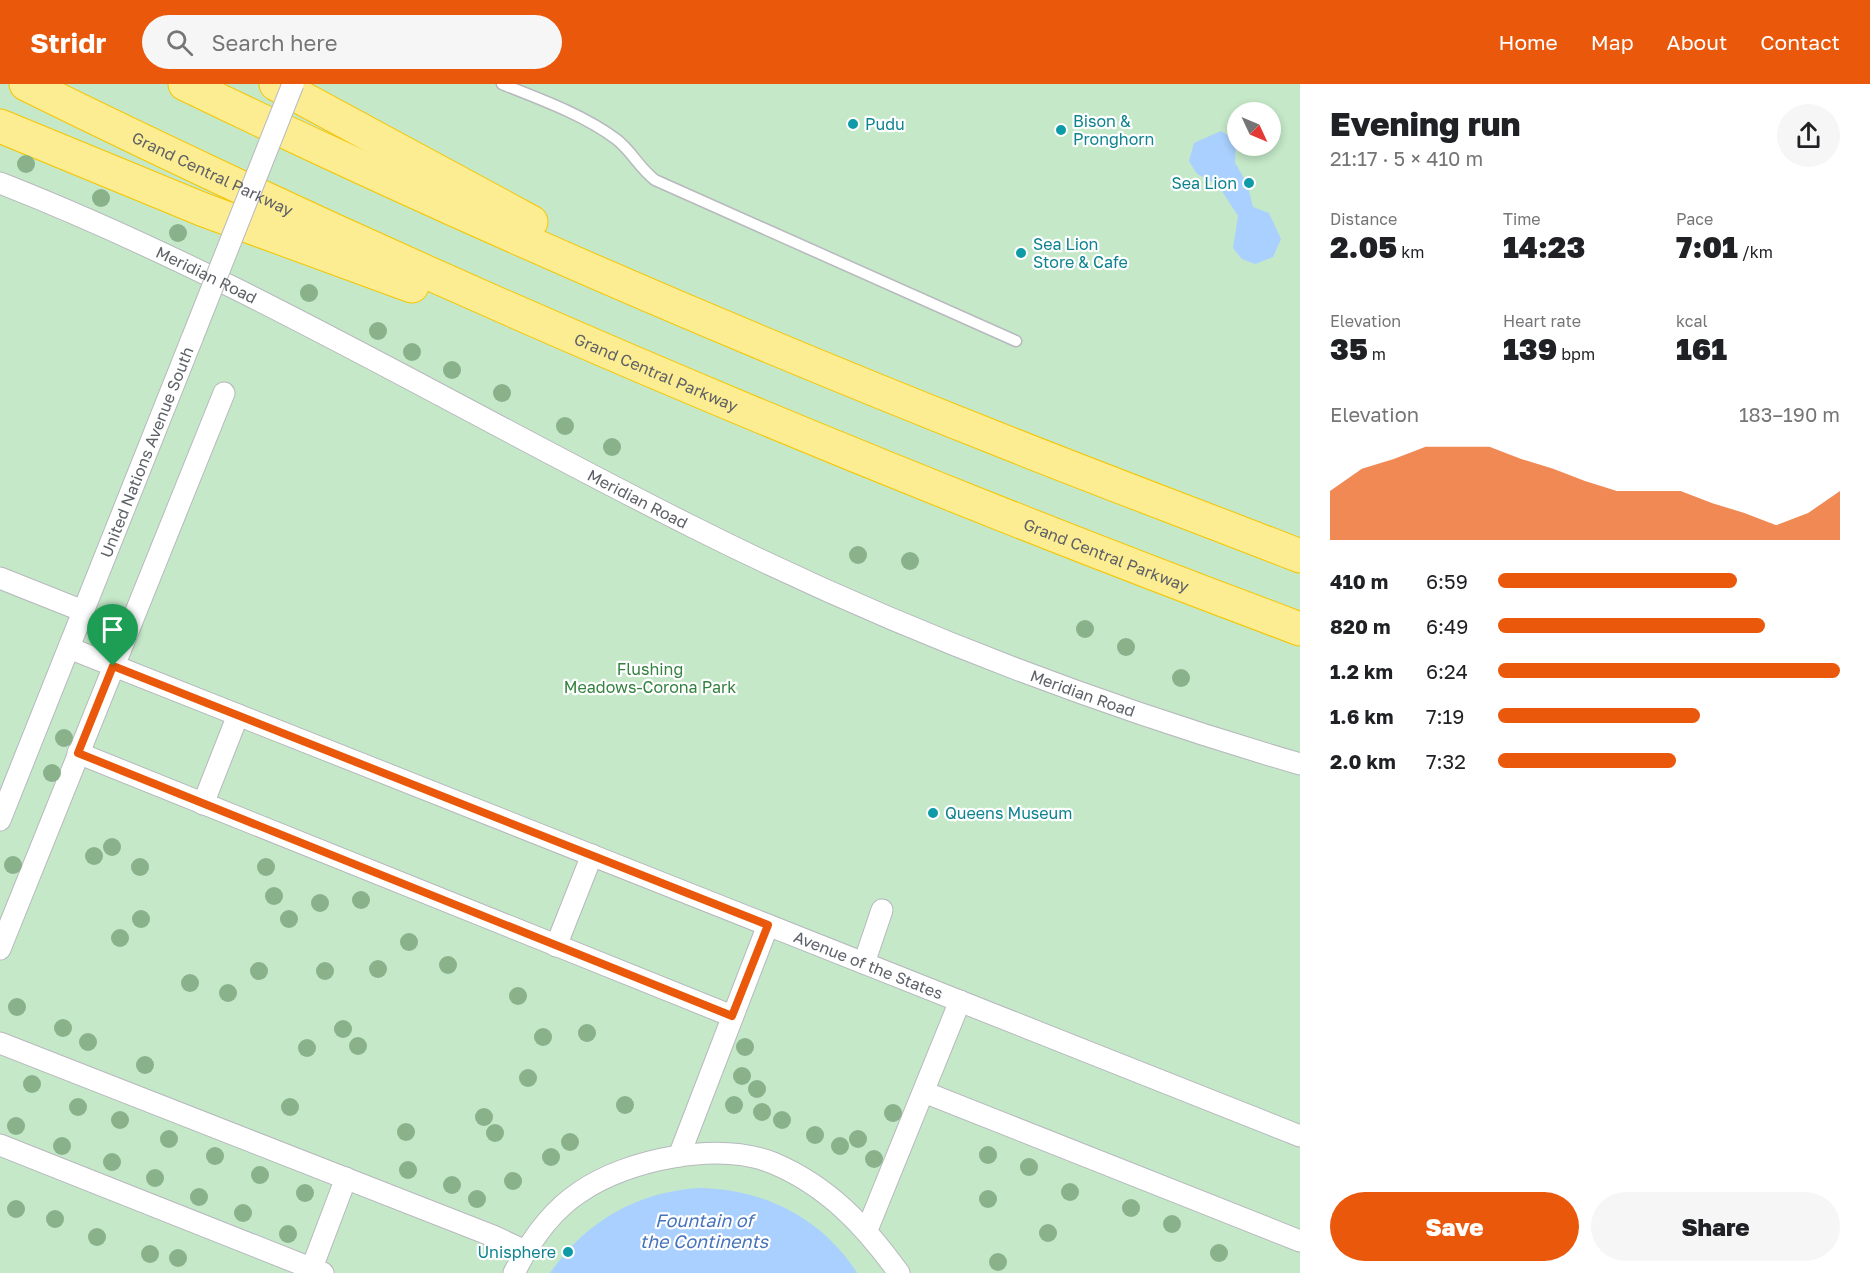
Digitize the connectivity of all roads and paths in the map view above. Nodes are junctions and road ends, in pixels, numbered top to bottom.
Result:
1 (26, 84) edge
2 (185, 84) edge
3 (276, 84) edge
4 (293, 84) edge
5 (502, 84) edge
6 (526, 88) edge
7 (0, 126) edge
8 (0, 183) edge
9 (728, 328) junction
10 (1016, 341) dead end
11 (224, 393) dead end
12 (705, 394) junction
13 (1300, 556) edge
14 (0, 578) edge
15 (83, 611) junction
16 (1300, 629) edge
17 (69, 648) junction
18 (113, 666) junction
19 (238, 715) junction
20 (78, 753) junction
21 (1300, 764) edge
22 (203, 804) junction
23 (0, 820) edge
24 (592, 855) junction
25 (882, 910) dead end
26 (768, 925) junction
27 (556, 946) junction
28 (0, 949) edge
29 (864, 963) junction
30 (960, 1001) junction
31 (732, 1016) junction
32 (0, 1043) edge
33 (924, 1092) junction
34 (1300, 1136) edge
35 (0, 1145) edge
36 (679, 1156) junction
37 (346, 1178) junction
38 (867, 1230) junction
39 (1300, 1241) edge
40 (525, 1251) junction
41 (315, 1271) edge
42 (514, 1273) edge
43 (899, 1273) edge

1 - 12 highway, Grand Central Parkway
2 - 9 highway
3 - 9 highway
4 - 15 street, United Nations Avenue South, bridge
5 - 6 lane
6 - 10 lane
7 - 12 highway
8 - 21 street, Meridian Road
9 - 13 highway
11 - 18 street
12 - 16 highway, Grand Central Parkway
14 - 15 street
15 - 17 street, United Nations Avenue South
17 - 18 street, Avenue of the States
17 - 23 street, United Nations Avenue South
18 - 19 street, Avenue of the States
18 - 20 street
19 - 22 street
19 - 24 street, Avenue of the States
20 - 22 street
20 - 28 street
22 - 27 street
24 - 26 street, Avenue of the States
24 - 27 street
25 - 29 street
26 - 29 street, Avenue of the States
26 - 31 street
27 - 31 street
29 - 30 street, Avenue of the States
30 - 33 street
30 - 34 street, Avenue of the States
31 - 36 street
32 - 37 street
33 - 38 street
33 - 39 street
35 - 41 street
36 - 38 street
36 - 40 street
37 - 40 street
37 - 41 street
38 - 43 street
40 - 42 street

